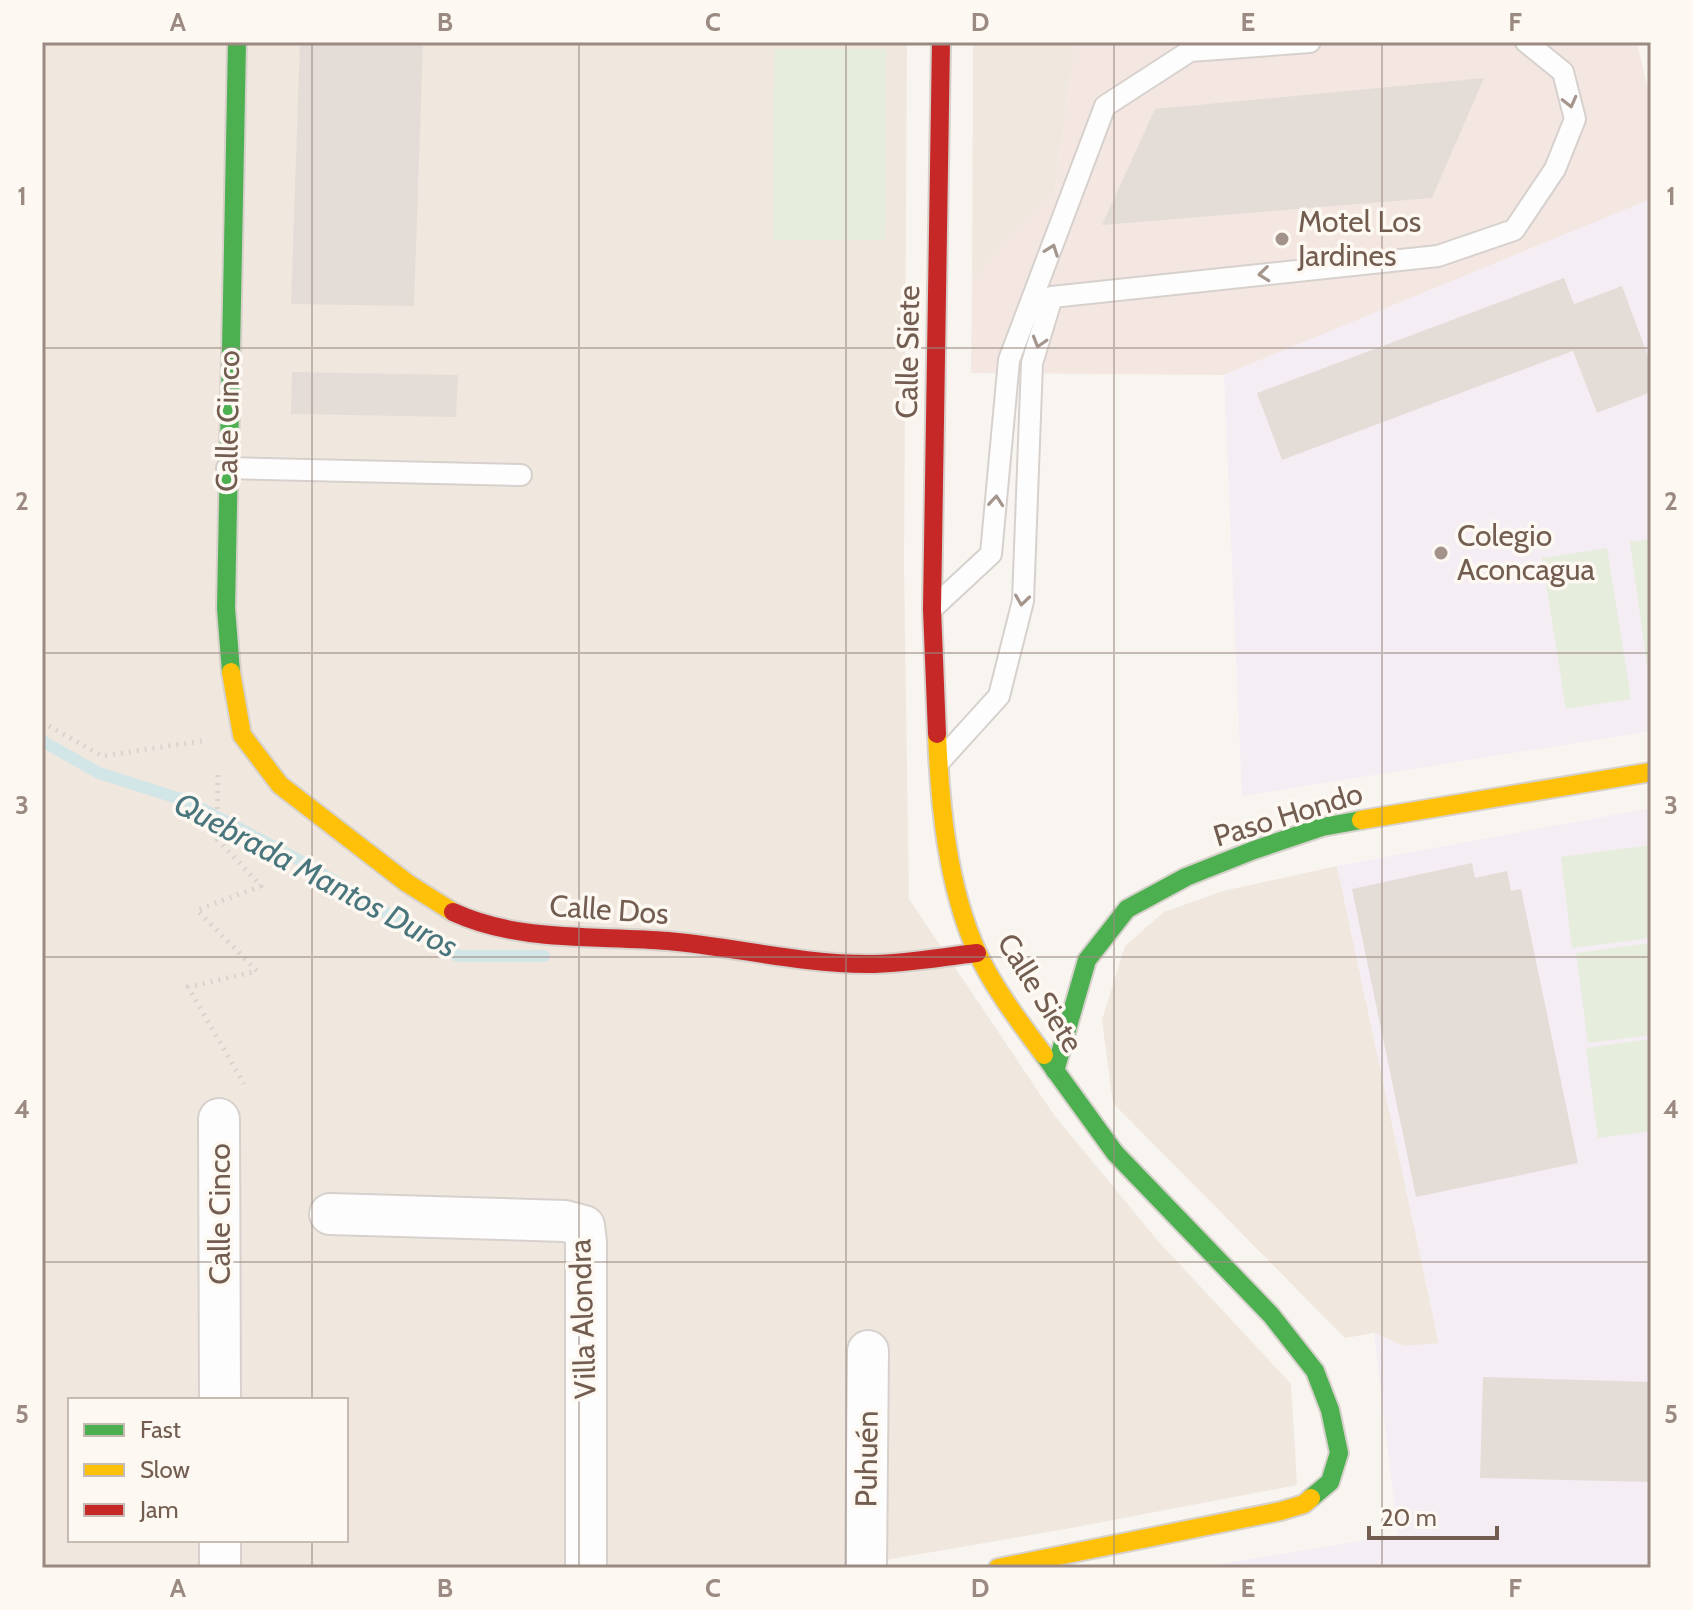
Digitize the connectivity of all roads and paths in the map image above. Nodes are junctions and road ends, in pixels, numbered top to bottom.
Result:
1 (237, 42) edge
2 (941, 42) edge
3 (1310, 42) edge
4 (1526, 42) edge
5 (227, 468) junction
6 (521, 475) dead end
7 (932, 609) junction
8 (42, 722) edge
9 (242, 735) junction
10 (219, 761) dead end
11 (938, 763) junction
12 (1651, 772) edge
13 (280, 785) joint
14 (977, 953) junction
15 (1055, 1071) junction
16 (219, 1119) joint
17 (330, 1214) dead end
18 (868, 1351) dead end
19 (220, 1398) edge
20 (220, 1542) edge
21 (220, 1568) edge
22 (586, 1568) edge
23 (866, 1568) edge
24 (998, 1568) edge

1 - 5 street, Calle Cinco
2 - 7 street, Calle Siete
7 -> 3 lane
4 -> 11 lane
5 - 6 lane
5 - 9 street, Calle Cinco
7 - 11 street, Calle Siete
8 - 9 path
9 - 13 street, Calle Cinco
10 - 16 path, Calle Cinco
11 - 14 street, Calle Siete
12 - 15 street, Paso Hondo
13 - 14 street, Calle Dos
14 - 15 street, Calle Siete
15 - 24 street, Calle Siete
16 - 19 street, Calle Cinco
17 - 22 street, Villa Alondra
18 - 23 street, Puhuén
20 - 21 street

